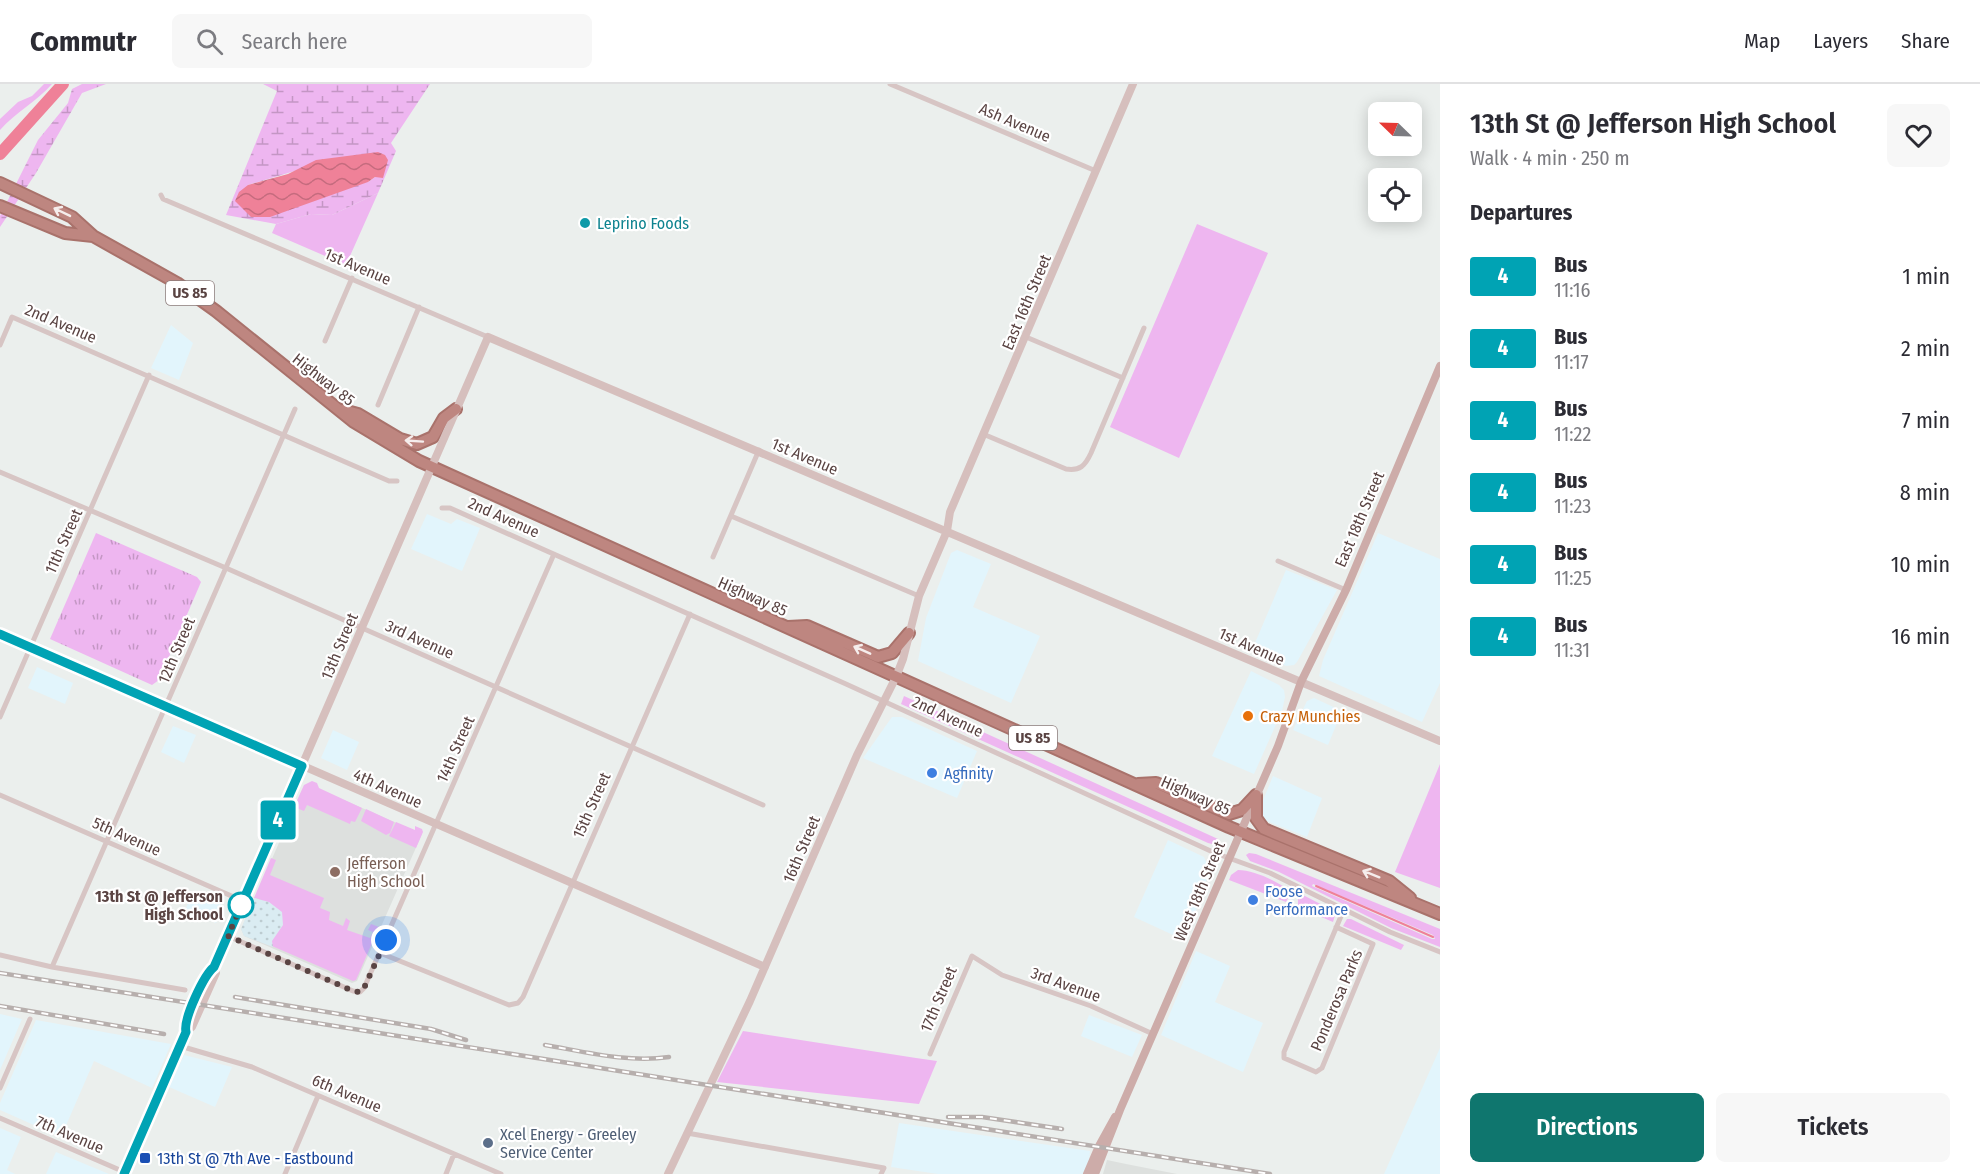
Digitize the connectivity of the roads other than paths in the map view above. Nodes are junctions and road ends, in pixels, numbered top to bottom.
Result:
1 (890, 84) edge
2 (1133, 84) edge
3 (1096, 171) junction
4 (0, 183) edge
5 (160, 195) dead end
6 (0, 206) edge
7 (93, 236) junction
8 (352, 278) junction
9 (420, 307) junction
10 (1144, 328) dead end
11 (488, 337) junction
12 (1026, 337) junction
13 (325, 341) dead end
14 (0, 345) edge
15 (1440, 366) edge
16 (149, 375) junction
17 (1123, 378) junction
18 (378, 405) dead end
19 (336, 408) junction
20 (295, 409) dead end
21 (456, 409) junction
22 (983, 434) junction
23 (284, 435) junction
24 (759, 450) junction
25 (431, 467) junction
26 (0, 472) edge
27 (397, 481) dead end
28 (442, 508) dead end
29 (90, 511) junction
30 (731, 516) junction
31 (947, 531) junction
32 (554, 554) junction
33 (712, 557) dead end
34 (1278, 561) dead end
35 (226, 568) junction
36 (1346, 590) junction
37 (919, 596) junction
38 (690, 614) junction
39 (786, 627) junction
40 (361, 628) junction
41 (909, 633) junction
42 (0, 634) edge
43 (30, 647) junction
44 (896, 677) junction
45 (1301, 682) junction
46 (497, 687) junction
47 (885, 701) junction
48 (166, 706) junction
49 (0, 717) edge
50 (1440, 741) edge
51 (632, 747) junction
52 (302, 766) junction
53 (1136, 784) junction
54 (0, 795) edge
55 (1256, 795) junction
56 (763, 805) dead end
57 (437, 824) junction
58 (1240, 832) junction
59 (107, 841) junction
60 (1230, 858) junction
61 (572, 884) junction
62 (243, 901) junction
63 (1420, 906) junction
64 (1344, 909) junction
65 (1440, 914) edge
66 (1336, 927) junction
67 (228, 936) junction
68 (1440, 952) edge
69 (380, 953) junction
70 (0, 955) edge
71 (972, 956) joint
72 (52, 967) junction
73 (765, 967) junction
74 (185, 990) dead end
75 (30, 1019) dead end
76 (1153, 1034) junction
77 (180, 1046) junction
78 (930, 1054) dead end
79 (0, 1088) edge
80 (318, 1096) junction
81 (1120, 1110) junction
82 (0, 1118) edge
83 (687, 1132) junction
84 (454, 1154) junction
85 (883, 1171) edge
86 (126, 1173) edge
87 (285, 1174) edge
88 (446, 1174) edge
89 (501, 1174) edge
90 (668, 1174) edge
91 (1087, 1174) edge
92 (1095, 1174) edge

1 - 3 street, Ash Avenue
2 - 3 street, East 16th Street
3 - 12 street, East 16th Street
7 -> 4 highway, Highway 85 / US 85
5 - 8 street, 1st Avenue
6 - 7 highway, Highway 85 / US 85
7 - 19 highway, Highway 85 / US 85
8 - 9 street, 1st Avenue
8 - 13 street
9 - 11 street, 1st Avenue
9 - 18 street
10 - 17 street
11 - 21 street, 13th Street
11 - 24 street, 1st Avenue
12 - 17 street
12 - 22 street, East 16th Street
14 - 16 street, 2nd Avenue
15 - 36 main road, East 18th Street
16 - 23 street, 2nd Avenue
16 - 29 street, 11th Street
17 - 22 street
21 -> 19 highway
19 - 25 highway, Highway 85 / US 85
20 - 23 street, 12th Street
21 - 25 street, 13th Street
22 - 31 street, East 16th Street
23 - 27 street, 2nd Avenue
23 - 35 street, 12th Street
24 - 30 street
24 - 31 street, 1st Avenue
25 - 39 highway, Highway 85 / US 85
25 - 40 street, 13th Street
26 - 29 street, 3rd Avenue
28 - 32 street, 2nd Avenue
29 - 35 street, 3rd Avenue
29 - 43 street, 11th Street
30 - 33 street
30 - 37 street
31 - 37 street, 16th Street
31 - 45 street, 1st Avenue
32 - 38 street, 2nd Avenue
32 - 46 street, 14th Street
34 - 36 street
35 - 40 street, 3rd Avenue
35 - 48 street, 12th Street
36 - 45 main road, East 18th Street
37 - 41 street, 16th Street
38 - 47 street, 2nd Avenue
38 - 51 street, 15th Street
41 -> 39 highway
39 - 44 highway, Highway 85 / US 85
40 - 46 street, 3rd Avenue
40 - 52 street, 13th Street
41 - 44 street, 16th Street
42 - 43 street, 4th Avenue
43 - 48 street, 4th Avenue
43 - 49 street, 11th Street
44 - 47 street, 16th Street
44 - 53 highway, Highway 85 / US 85
45 - 50 street, 1st Avenue
45 - 55 main road, West 18th Street
46 - 51 street, 3rd Avenue
46 - 57 street, 14th Street
47 - 60 street, 2nd Avenue
47 - 73 street, 16th Street
48 - 52 street, 4th Avenue
48 - 59 street, 12th Street
51 - 56 street, 3rd Avenue
51 - 61 street, 15th Street
52 - 57 street, 4th Avenue
52 - 62 street, 13th Street
53 - 55 highway
53 - 58 highway, Highway 85 / US 85
54 - 59 street, 5th Avenue
55 - 58 main road, West 18th Street
63 -> 55 highway
57 - 61 street, 4th Avenue
57 - 69 street, 14th Street
58 - 60 main road, West 18th Street
58 - 63 highway, Highway 85 / US 85
59 - 62 street, 5th Avenue
59 - 72 street, 12th Street
60 - 64 street, 2nd Avenue
60 - 76 main road, West 18th Street
61 - 69 street, 15th Street
61 - 73 street, 4th Avenue
62 - 67 street, 13th Street
63 - 65 highway, Highway 85 / US 85
64 - 66 street, Ponderosa Parks
64 - 68 street, 2nd Avenue
66 - 66 street, Ponderosa Parks
67 - 69 street, 14th Street
67 - 77 street, 13th Street
70 - 72 street
71 - 76 street, 3rd Avenue
71 - 78 street, 17th Street
72 - 74 street
73 - 83 street, 16th Street
75 - 79 street
76 - 81 main road, West 18th Street
77 - 80 street, 6th Avenue
77 - 86 street, 13th Street
80 - 84 street, 6th Avenue
80 - 87 street
81 - 91 main road, West 18th Street
81 - 92 main road, West 18th Street
82 - 86 street, 7th Avenue
83 - 85 street
83 - 90 street, 16th Street
84 - 88 street
84 - 89 street, 6th Avenue

